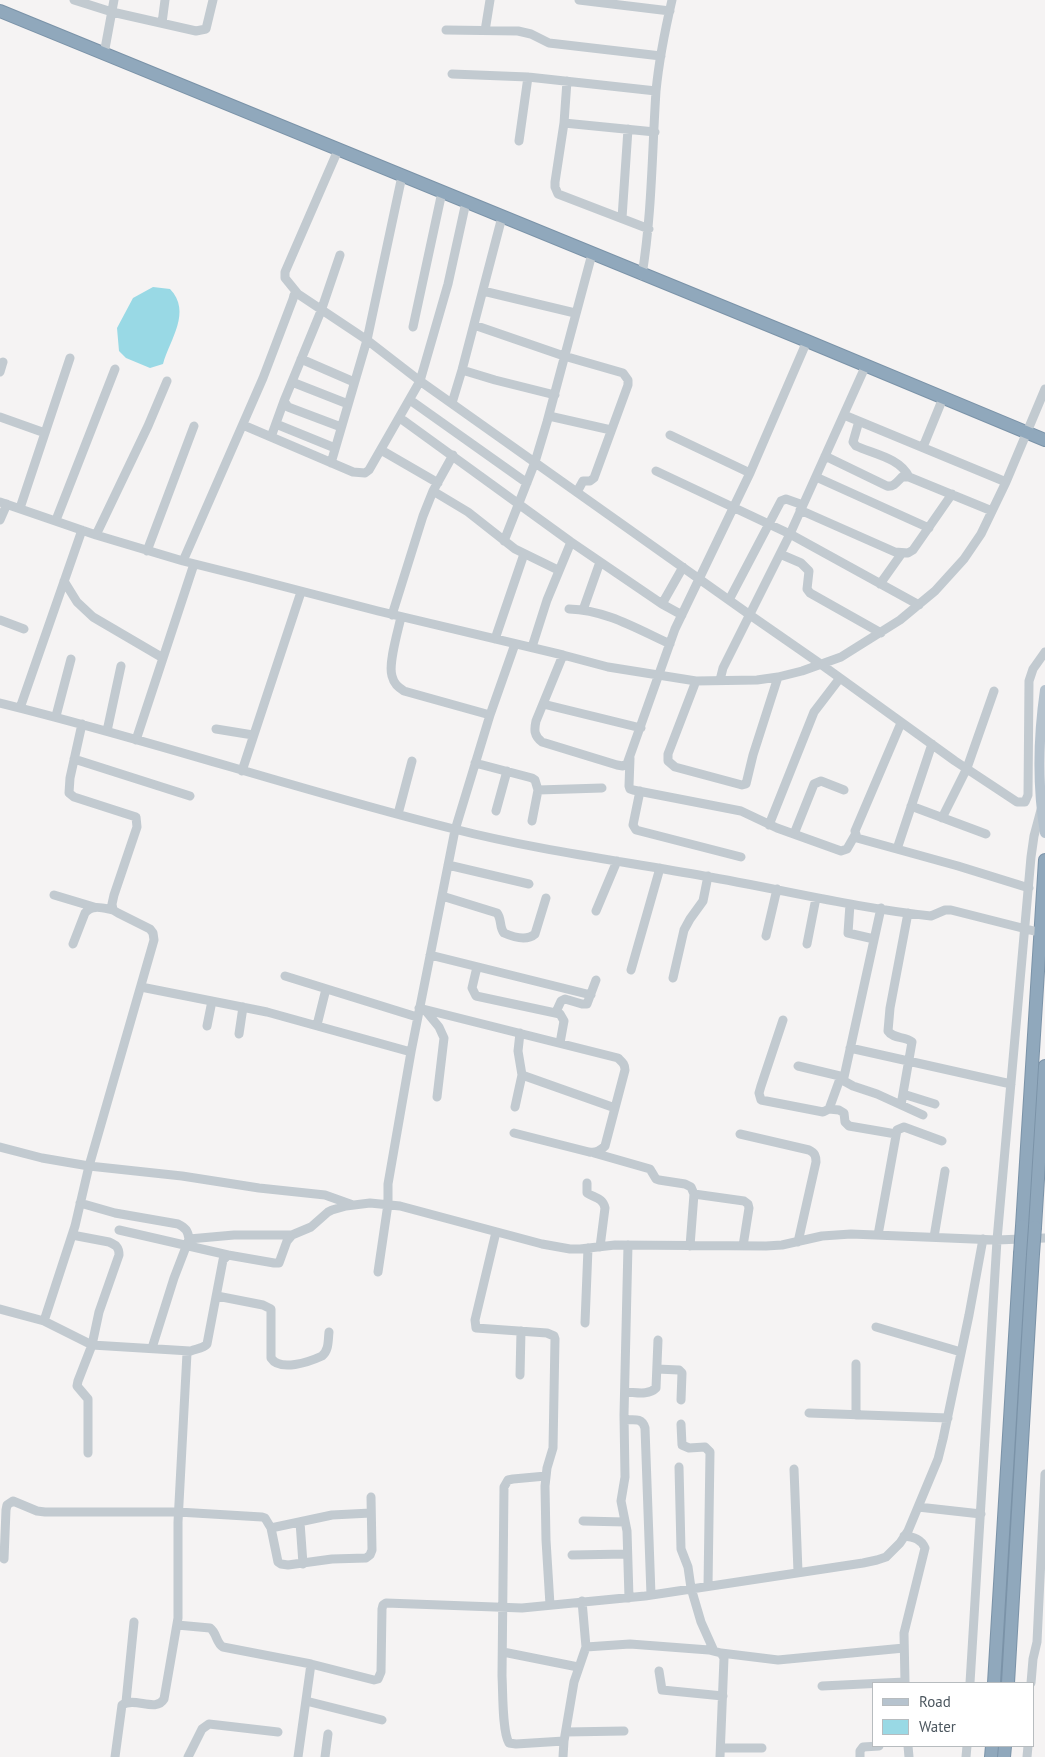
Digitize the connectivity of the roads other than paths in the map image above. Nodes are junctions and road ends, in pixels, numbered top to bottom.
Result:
1 (74, 0) edge
2 (114, 0) edge
3 (165, 0) edge
4 (213, 0) edge
5 (490, 0) edge
6 (579, 0) edge
7 (672, 0) edge
8 (0, 11) edge
9 (670, 11) junction
10 (112, 12) junction
11 (162, 23) junction
12 (446, 30) dead end
13 (485, 31) junction
14 (104, 54) junction
15 (661, 56) junction
16 (452, 74) dead end
17 (528, 77) junction
18 (567, 81) junction
19 (656, 91) junction
20 (564, 123) junction
21 (628, 130) junction
22 (655, 132) junction
23 (519, 140) dead end
24 (338, 150) junction
25 (402, 176) junction
26 (442, 192) junction
27 (466, 202) junction
28 (502, 216) junction
29 (622, 218) junction
30 (649, 229) junction
31 (592, 254) junction
32 (340, 255) dead end
33 (642, 275) junction
34 (483, 291) junction
35 (298, 294) junction
36 (321, 311) junction
37 (575, 313) junction
38 (474, 325) junction
39 (413, 327) dead end
40 (367, 340) junction
41 (807, 341) junction
42 (564, 356) junction
43 (70, 358) dead end
44 (301, 359) junction
45 (3, 362) dead end
46 (866, 365) junction
47 (115, 370) dead end
48 (462, 370) junction
49 (0, 372) edge
50 (168, 381) dead end
51 (420, 381) junction
52 (292, 382) junction
53 (354, 382) junction
54 (1045, 389) edge
55 (555, 395) junction
56 (943, 398) junction
57 (410, 400) junction
58 (284, 401) junction
59 (452, 403) junction
60 (348, 404) junction
61 (844, 415) junction
62 (549, 416) junction
63 (0, 417) edge
64 (400, 418) junction
65 (859, 422) junction
66 (276, 424) junction
67 (243, 425) junction
68 (194, 426) dead end
69 (341, 427) junction
70 (611, 430) junction
71 (45, 433) junction
72 (1026, 433) junction
73 (670, 435) dead end
74 (271, 437) junction
75 (1045, 440) edge
76 (923, 447) junction
77 (335, 448) junction
78 (381, 450) junction
79 (453, 455) junction
80 (825, 456) junction
81 (534, 462) junction
82 (331, 463) junction
83 (656, 471) dead end
84 (750, 473) junction
85 (816, 477) junction
86 (909, 477) junction
87 (1006, 482) junction
88 (527, 483) junction
89 (436, 487) junction
90 (577, 492) junction
91 (952, 494) junction
92 (3, 503) edge
93 (518, 504) junction
94 (734, 506) junction
95 (20, 508) junction
96 (802, 508) junction
97 (992, 511) junction
98 (0, 520) edge
99 (56, 520) junction
100 (769, 524) junction
101 (929, 528) junction
102 (82, 530) junction
103 (790, 534) junction
104 (96, 535) junction
105 (504, 541) junction
106 (571, 542) junction
107 (147, 551) junction
108 (902, 553) junction
109 (524, 554) junction
110 (780, 554) junction
111 (183, 561) junction
112 (600, 562) junction
113 (194, 564) junction
114 (683, 567) junction
115 (558, 570) junction
116 (700, 579) junction
117 (64, 581) junction
118 (880, 584) junction
119 (301, 592) junction
120 (729, 600) junction
121 (662, 604) junction
122 (919, 605) junction
123 (569, 609) dead end
124 (583, 610) junction
125 (682, 615) junction
126 (750, 615) junction
127 (397, 616) junction
128 (0, 620) edge
129 (24, 629) dead end
130 (881, 633) junction
131 (495, 639) junction
132 (515, 644) junction
133 (670, 644) junction
134 (532, 647) junction
135 (1045, 652) edge
136 (563, 655) junction
137 (163, 658) junction
138 (71, 659) dead end
139 (822, 665) junction
140 (121, 666) dead end
141 (658, 676) junction
142 (778, 677) junction
143 (840, 678) junction
144 (720, 680) junction
145 (696, 681) junction
146 (1045, 690) edge
147 (994, 691) dead end
148 (0, 703) edge
149 (543, 704) junction
150 (20, 708) junction
151 (490, 715) junction
152 (56, 716) junction
153 (901, 723) junction
154 (82, 724) junction
155 (640, 728) junction
156 (216, 729) dead end
157 (107, 731) junction
158 (253, 735) junction
159 (136, 740) junction
160 (932, 744) junction
161 (630, 758) junction
162 (74, 759) junction
163 (412, 761) dead end
164 (475, 763) junction
165 (967, 768) junction
166 (242, 771) junction
167 (508, 771) junction
168 (602, 788) dead end
169 (538, 790) junction
170 (844, 790) dead end
171 (640, 791) junction
172 (190, 796) dead end
173 (911, 806) junction
174 (1041, 810) junction
175 (496, 811) dead end
176 (398, 814) junction
177 (942, 818) junction
178 (532, 821) dead end
179 (769, 825) junction
180 (455, 830) junction
181 (1045, 833) edge
182 (794, 834) junction
183 (986, 834) dead end
184 (855, 835) junction
185 (897, 849) junction
186 (741, 856) dead end
187 (1045, 860) edge
188 (617, 861) junction
189 (448, 865) junction
190 (660, 868) junction
191 (708, 876) junction
192 (530, 884) dead end
193 (1029, 888) junction
194 (777, 890) junction
195 (54, 895) dead end
196 (442, 896) junction
197 (546, 898) dead end
198 (816, 898) junction
199 (850, 904) junction
200 (94, 907) junction
201 (881, 908) junction
202 (113, 910) junction
203 (596, 911) dead end
204 (908, 913) junction
205 (1024, 928) junction
206 (1034, 931) dead end
207 (766, 936) dead end
208 (874, 939) junction
209 (74, 944) dead end
210 (807, 944) dead end
211 (430, 955) junction
212 (478, 967) junction
213 (631, 970) dead end
214 (285, 976) dead end
215 (673, 978) dead end
216 (596, 980) dead end
217 (141, 987) junction
218 (326, 989) junction
219 (591, 995) junction
220 (212, 1001) junction
221 (243, 1007) junction
222 (421, 1012) junction
223 (556, 1012) junction
224 (783, 1020) dead end
225 (317, 1025) junction
226 (207, 1026) dead end
227 (520, 1033) junction
228 (239, 1034) dead end
229 (560, 1043) junction
230 (850, 1048) junction
231 (411, 1052) junction
232 (910, 1060) junction
233 (798, 1066) dead end
234 (1045, 1066) edge
235 (522, 1075) junction
236 (842, 1076) junction
237 (1010, 1084) junction
238 (903, 1094) junction
239 (437, 1097) dead end
240 (936, 1104) dead end
241 (901, 1105) junction
242 (515, 1107) dead end
243 (615, 1108) junction
244 (829, 1109) junction
245 (924, 1115) dead end
246 (514, 1133) dead end
247 (740, 1134) dead end
248 (896, 1134) junction
249 (942, 1141) dead end
250 (0, 1147) edge
251 (594, 1153) junction
252 (89, 1166) junction
253 (945, 1171) dead end
254 (587, 1183) dead end
255 (694, 1194) junction
256 (80, 1203) junction
257 (388, 1204) junction
258 (353, 1205) junction
259 (123, 1215) junction
260 (119, 1230) junction
261 (496, 1232) junction
262 (72, 1235) junction
263 (292, 1235) junction
264 (878, 1235) junction
265 (934, 1237) junction
266 (1045, 1238) edge
267 (983, 1239) junction
268 (997, 1240) junction
269 (798, 1242) junction
270 (187, 1243) junction
271 (115, 1244) junction
272 (628, 1245) junction
273 (690, 1246) junction
274 (743, 1246) junction
275 (600, 1247) junction
276 (588, 1248) junction
277 (228, 1256) junction
278 (378, 1272) dead end
279 (217, 1296) junction
280 (0, 1309) edge
281 (44, 1321) junction
282 (585, 1323) dead end
283 (876, 1327) dead end
284 (521, 1331) junction
285 (329, 1332) dead end
286 (658, 1340) dead end
287 (92, 1345) junction
288 (152, 1348) junction
289 (190, 1350) junction
290 (961, 1352) junction
291 (856, 1364) dead end
292 (657, 1369) junction
293 (520, 1374) dead end
294 (625, 1392) junction
295 (681, 1400) dead end
296 (809, 1413) dead end
297 (856, 1415) junction
298 (948, 1418) junction
299 (624, 1420) junction
300 (681, 1424) dead end
301 (88, 1453) dead end
302 (679, 1467) dead end
303 (794, 1469) dead end
304 (1045, 1474) edge
305 (546, 1476) junction
306 (371, 1497) dead end
307 (918, 1507) junction
308 (178, 1512) junction
309 (371, 1513) junction
310 (980, 1514) junction
311 (1044, 1519) edge
312 (583, 1521) dead end
313 (300, 1522) junction
314 (625, 1522) junction
315 (271, 1528) junction
316 (904, 1536) junction
317 (1043, 1542) edge
318 (627, 1554) junction
319 (572, 1555) dead end
320 (4, 1560) dead end
321 (302, 1564) junction
322 (798, 1572) junction
323 (708, 1586) junction
324 (692, 1588) junction
325 (1042, 1588) edge
326 (651, 1595) junction
327 (629, 1598) junction
328 (582, 1601) junction
329 (550, 1605) junction
330 (503, 1608) junction
331 (134, 1622) dead end
332 (177, 1625) junction
333 (1041, 1642) edge
334 (586, 1647) junction
335 (904, 1648) junction
336 (503, 1652) junction
337 (718, 1652) junction
338 (311, 1664) junction
339 (578, 1667) junction
340 (659, 1671) dead end
341 (905, 1682) edge
342 (970, 1682) edge
343 (994, 1682) edge
344 (1008, 1682) edge
345 (1031, 1682) edge
346 (872, 1684) edge
347 (822, 1686) dead end
348 (723, 1696) junction
349 (306, 1701) junction
350 (126, 1702) junction
351 (382, 1720) dead end
352 (624, 1731) dead end
353 (278, 1732) dead end
354 (328, 1734) dead end
355 (565, 1736) junction
356 (872, 1746) edge
357 (762, 1748) dead end
358 (721, 1752) edge
359 (115, 1757) edge
360 (188, 1757) edge
361 (298, 1757) edge
362 (325, 1757) edge
363 (563, 1757) edge
364 (860, 1757) edge

1 - 10 street
2 - 10 street
3 - 11 street
4 - 11 street
5 - 13 street
6 - 9 street
7 - 9 street
8 - 14 highway
9 - 15 street
10 - 11 street
10 - 14 street
12 - 13 street
13 - 15 street
14 - 24 highway
15 - 19 street
16 - 17 street
17 - 18 street
17 - 23 street
18 - 19 street
18 - 20 street
19 - 22 street
20 - 21 street
20 - 29 street
21 - 22 street
21 - 29 street
22 - 30 street
24 - 25 highway
24 - 35 street
25 - 26 highway
25 - 40 street
26 - 27 highway
26 - 39 street
27 - 28 highway
27 - 51 street
28 - 31 highway
28 - 34 street
29 - 30 street
30 - 33 street
31 - 33 highway
31 - 37 street
32 - 36 street
33 - 41 highway
34 - 37 street
34 - 38 street
35 - 36 street
35 - 67 street
36 - 40 street
36 - 44 street
37 - 42 street
38 - 42 street
38 - 48 street
40 - 51 street
40 - 53 street
41 - 46 highway
41 - 84 street
42 - 55 street
42 - 70 street
43 - 71 street
44 - 52 street
44 - 53 street
45 - 49 street
46 - 56 highway
46 - 61 street
47 - 99 street
48 - 55 street
48 - 59 street
50 - 104 street
51 - 57 street
51 - 59 street
52 - 58 street
52 - 60 street
53 - 60 street
54 - 72 street
55 - 62 street
56 - 72 highway
56 - 76 street
57 - 64 street
57 - 88 street
58 - 66 street
58 - 69 street
59 - 81 street
60 - 69 street
61 - 65 street
61 - 80 street
62 - 70 street
62 - 81 street
63 - 71 street
64 - 78 street
64 - 79 street
65 - 76 street
65 - 86 street
66 - 74 street
66 - 77 street
67 - 74 street
67 - 111 street
68 - 107 street
69 - 77 street
70 - 90 street
71 - 95 street
72 - 75 highway
72 - 87 street
73 - 84 street
74 - 82 street
76 - 87 street
77 - 82 street
78 - 82 street
78 - 89 street
79 - 89 street
79 - 93 street
80 - 85 street
80 - 86 street
81 - 88 street
81 - 90 street
83 - 94 street
84 - 94 street
85 - 96 street
85 - 101 street
86 - 91 street
87 - 97 street
88 - 93 street
89 - 105 street
89 - 127 street
90 - 114 street
91 - 97 street
91 - 101 street
92 - 95 street
92 - 98 street
93 - 105 street
93 - 106 street
94 - 100 street
94 - 116 street
95 - 99 street
96 - 100 street
96 - 103 street
96 - 108 street
97 - 122 street
99 - 102 street
100 - 103 street
100 - 120 street
101 - 108 street
102 - 104 street
102 - 117 street
103 - 110 street
103 - 118 street
104 - 107 street
105 - 109 street
106 - 112 street
106 - 115 street
107 - 111 street
108 - 118 street
109 - 115 street
109 - 131 street
110 - 126 street
110 - 130 street
111 - 113 street
112 - 121 street
112 - 124 street
113 - 119 street
113 - 137 street
114 - 116 street
114 - 121 street
115 - 134 street
116 - 120 street
116 - 125 street
117 - 137 street
117 - 150 street
118 - 122 street
119 - 127 street
119 - 158 street
120 - 126 street
121 - 125 street
122 - 130 street
123 - 124 street
124 - 133 street
125 - 133 street
126 - 139 street
126 - 144 street
127 - 131 street
127 - 151 street
128 - 129 street
130 - 139 street
131 - 132 street
132 - 134 street
132 - 151 street
133 - 141 street
134 - 136 street
135 - 165 street
136 - 141 street
136 - 149 street
137 - 159 street
138 - 152 street
139 - 142 street
139 - 143 street
140 - 157 street
141 - 145 street
141 - 155 street
142 - 144 street
142 - 145 street
143 - 153 street
143 - 179 street
144 - 145 street
146 - 174 main road
147 - 165 street
148 - 150 street
149 - 155 street
149 - 161 street
150 - 152 street
151 - 164 street
152 - 154 street
153 - 160 street
153 - 184 street
154 - 157 street
154 - 162 street
155 - 161 street
156 - 158 street
157 - 159 street
158 - 166 street
159 - 166 street
160 - 165 street
160 - 173 street
161 - 171 street
162 - 172 street
162 - 202 street
163 - 176 street
164 - 167 street
164 - 180 street
165 - 177 street
166 - 176 street
167 - 169 street
167 - 175 street
168 - 169 street
169 - 178 street
170 - 182 street
171 - 179 street
171 - 186 street
173 - 177 street
173 - 185 street
174 - 181 main road
174 - 193 street
176 - 180 street
177 - 183 street
179 - 182 street
180 - 188 street
180 - 189 street
182 - 184 street
184 - 185 street
185 - 193 street
187 - 343 highway, bridge
188 - 190 street
188 - 203 street
189 - 192 street
189 - 196 street
190 - 191 street
190 - 213 street
191 - 194 street
191 - 215 street
193 - 205 street
194 - 198 street
194 - 207 street
195 - 200 street
196 - 197 street
196 - 211 street
198 - 199 street
198 - 210 street
199 - 201 street
199 - 208 street
200 - 202 street
200 - 209 street
201 - 204 street
201 - 208 street
202 - 217 street
204 - 205 street
204 - 232 street
205 - 206 street
205 - 237 street
208 - 230 street
211 - 212 street
211 - 222 street
212 - 219 street
212 - 223 street
214 - 218 street
216 - 219 street
217 - 220 street
217 - 252 street
218 - 222 street
218 - 225 street
219 - 223 street
220 - 221 street
220 - 226 street
221 - 225 street
221 - 228 street
222 - 227 street
222 - 231 street
222 - 239 street
223 - 229 street
224 - 244 street
225 - 231 street
227 - 229 street
227 - 235 street
229 - 243 street
230 - 232 street
230 - 236 street
231 - 257 street
232 - 237 street
232 - 238 street
233 - 236 street
234 - 344 highway, bridge
235 - 242 street
235 - 243 street
236 - 241 street
236 - 244 street
237 - 268 street
238 - 240 street
238 - 241 street
241 - 245 street
243 - 251 street
244 - 248 street
246 - 251 street
247 - 269 street
248 - 249 street
248 - 264 street
250 - 252 street
251 - 255 street
252 - 256 street
252 - 258 street
253 - 265 street
254 - 275 street
255 - 273 street
255 - 274 street
256 - 259 street
256 - 262 street
257 - 258 street
257 - 261 street
257 - 278 street
258 - 263 street
259 - 260 street
259 - 270 street
260 - 270 street
260 - 271 street
261 - 276 street
261 - 284 street
262 - 271 street
262 - 281 street
263 - 270 street
263 - 277 street
264 - 265 street
264 - 269 street
265 - 267 street
266 - 268 street
267 - 268 street
267 - 290 street
268 - 310 street
269 - 274 street
270 - 277 street
270 - 288 street
271 - 287 street
272 - 273 street
272 - 275 street
272 - 294 street
273 - 274 street
275 - 276 street
276 - 282 street
277 - 279 street
279 - 285 street
279 - 289 street
280 - 281 street
281 - 287 street
283 - 290 street
284 - 293 street
284 - 305 street
286 - 292 street
287 - 288 street
287 - 301 street
288 - 289 street
289 - 308 street
290 - 298 street
291 - 297 street
292 - 294 street
292 - 295 street
294 - 299 street
296 - 297 street
297 - 298 street
298 - 307 street
299 - 314 street
299 - 326 street
300 - 323 street
302 - 324 street
303 - 322 street
304 - 311 street
305 - 329 street
305 - 330 street
306 - 309 street
307 - 310 street
307 - 316 street
308 - 315 street
308 - 320 street
308 - 332 street
309 - 313 street
309 - 321 street
310 - 342 street
311 - 317 street
312 - 314 street
313 - 315 street
313 - 321 street
314 - 318 street
315 - 321 street
316 - 322 street
316 - 335 street
317 - 325 street
318 - 319 street
318 - 327 street
322 - 323 street
323 - 324 street
324 - 326 street
324 - 337 street
325 - 333 street
326 - 327 street
327 - 328 street
328 - 329 street
328 - 334 street
329 - 330 street
330 - 336 street
330 - 338 street
331 - 350 street
332 - 338 street
332 - 350 street
333 - 345 street
334 - 337 street
334 - 339 street
335 - 337 street
335 - 341 street
336 - 339 street
336 - 355 street
337 - 348 street
338 - 349 street
339 - 355 street
340 - 348 street
346 - 347 street
348 - 358 street
349 - 351 street
349 - 361 street
350 - 359 street
352 - 355 street
353 - 360 street
354 - 362 street
355 - 363 street
356 - 364 street
357 - 358 street

